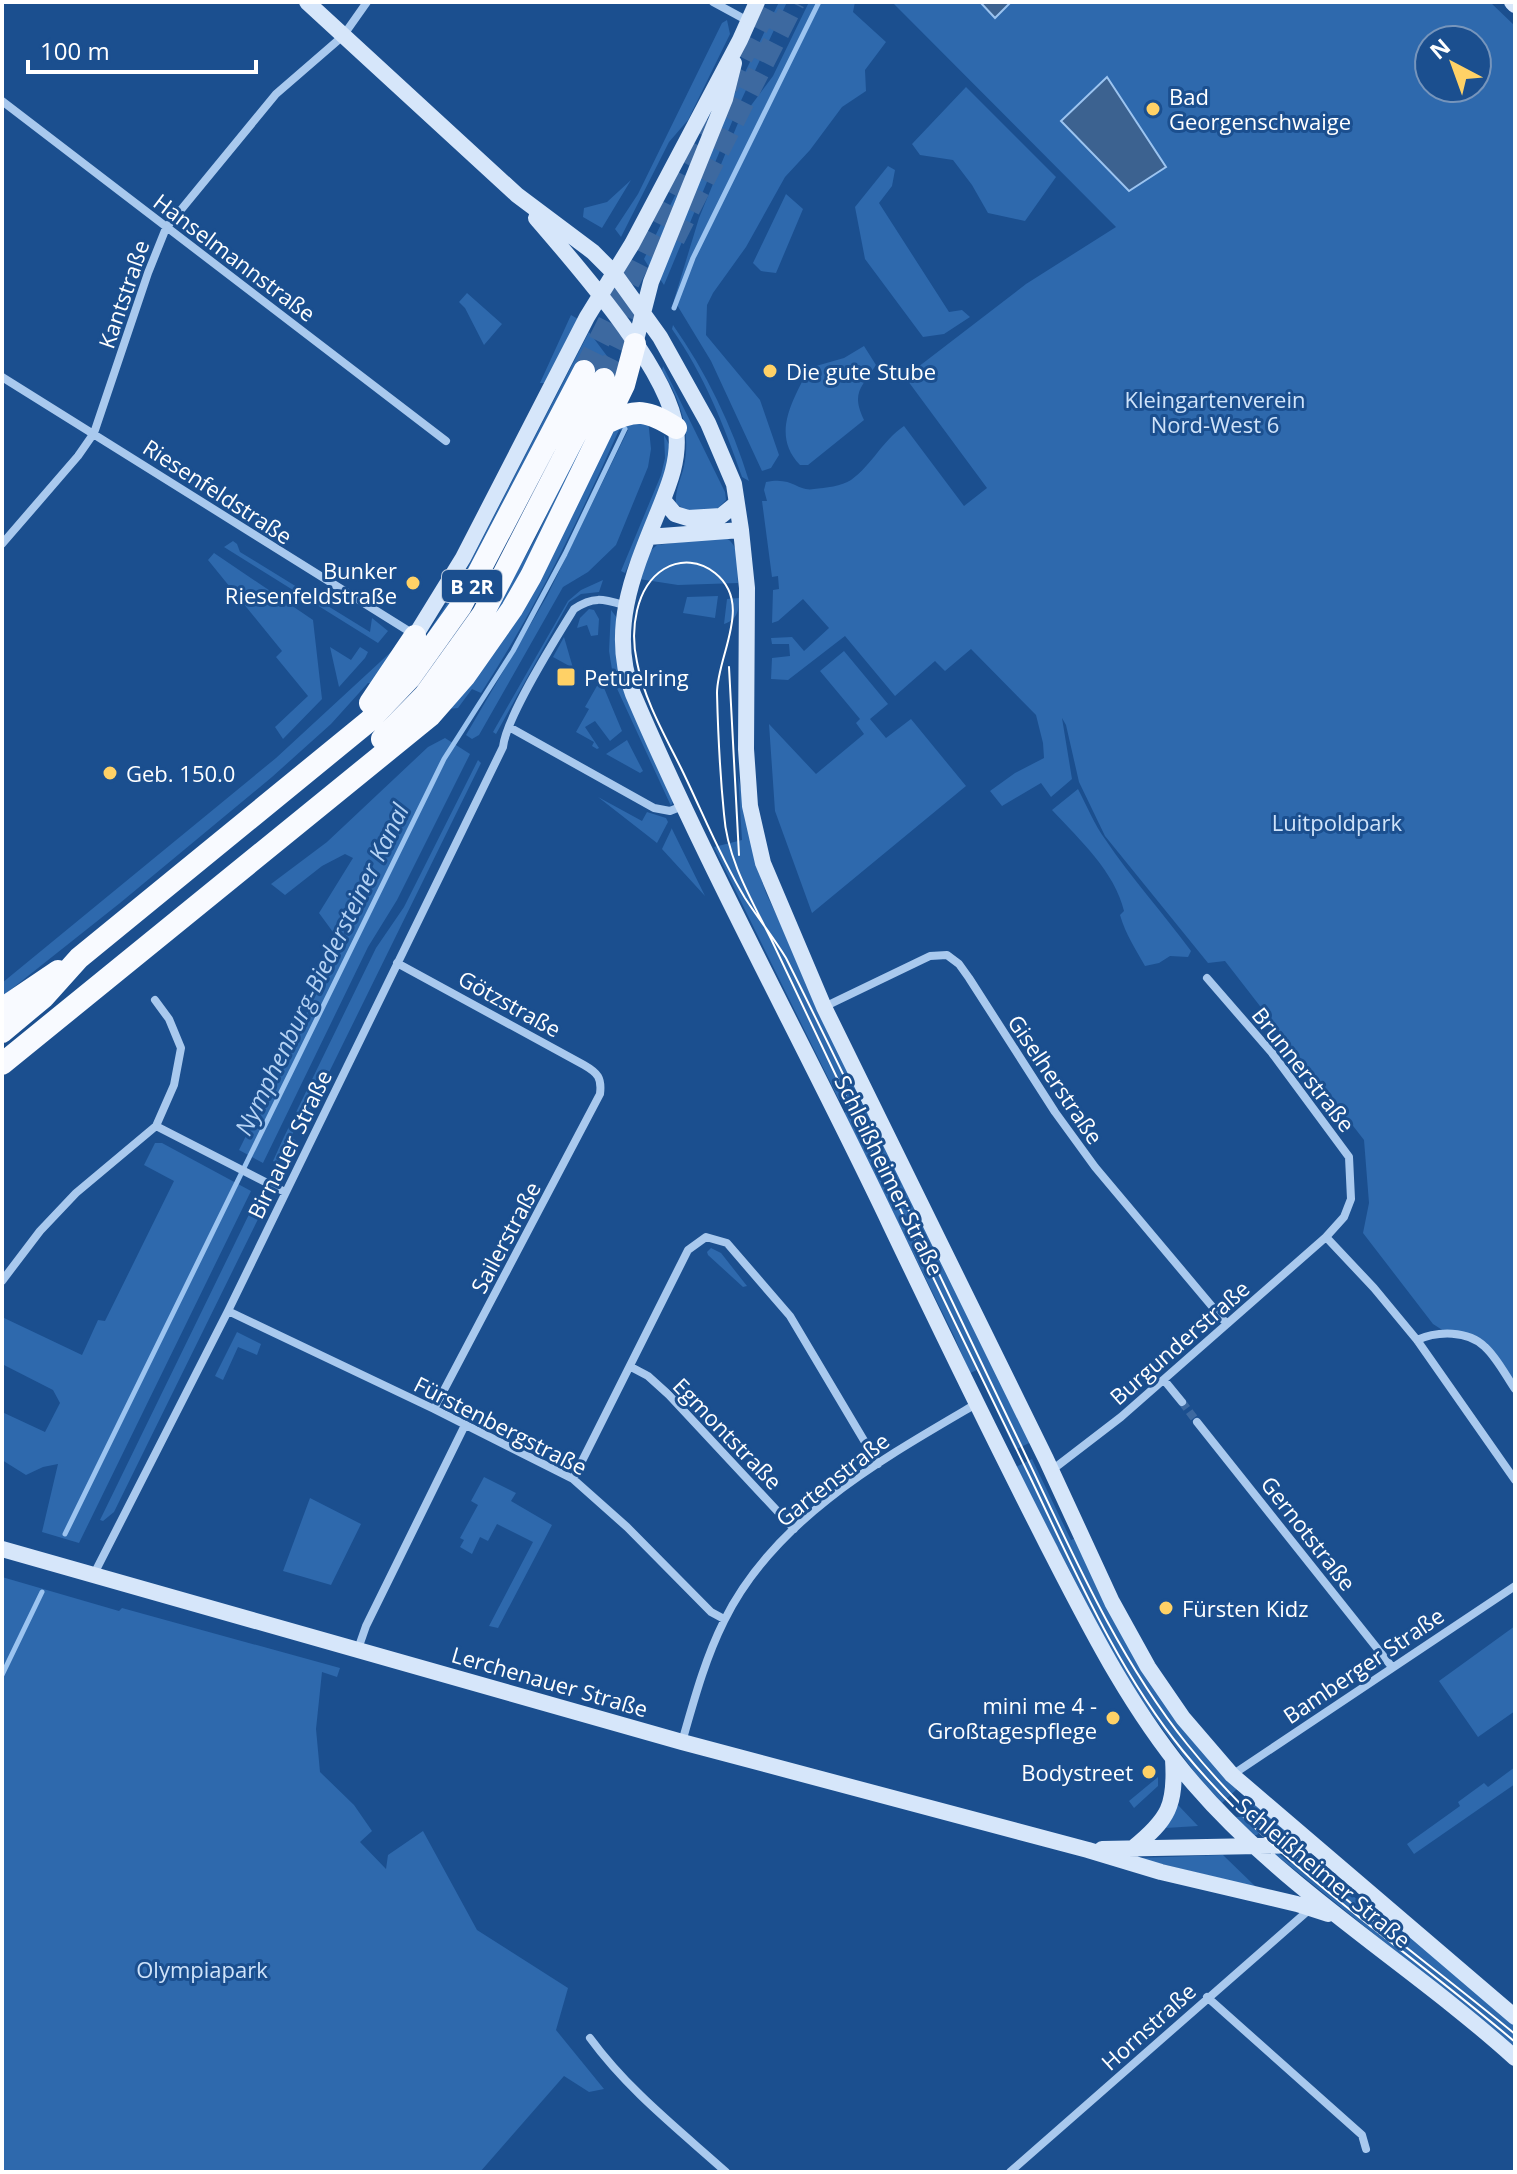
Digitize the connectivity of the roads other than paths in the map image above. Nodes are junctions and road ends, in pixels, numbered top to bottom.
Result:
1 (307, 2) edge
2 (367, 2) edge
3 (713, 2) edge
4 (757, 2) edge
5 (748, 21) junction
6 (343, 36) junction
7 (740, 40) junction
8 (2, 101) edge
9 (517, 195) junction
10 (166, 228) junction
11 (614, 273) junction
12 (599, 295) junction
13 (643, 311) junction
14 (635, 344) junction
15 (2, 377) edge
16 (606, 423) junction
17 (676, 428) junction
18 (94, 433) junction
19 (446, 441) dead end
20 (663, 500) junction
21 (737, 503) junction
22 (741, 530) junction
23 (648, 537) junction
24 (2, 544) edge
25 (624, 605) junction
26 (415, 636) junction
27 (509, 727) junction
28 (315, 768) junction
29 (320, 803) junction
30 (685, 805) junction
31 (79, 958) junction
32 (397, 963) junction
33 (1207, 978) dead end
34 (155, 1000) dead end
35 (824, 1007) junction
36 (2, 1009) edge
37 (2, 1032) edge
38 (2, 1066) edge
39 (601, 1081) joint
40 (156, 1126) junction
41 (285, 1192) junction
42 (1326, 1237) junction
43 (2, 1281) edge
44 (228, 1311) junction
45 (1226, 1323) junction
46 (1417, 1340) junction
47 (631, 1367) junction
48 (1164, 1380) junction
49 (1515, 1389) edge
50 (1182, 1402) tunnel mouth
51 (976, 1404) junction
52 (434, 1409) junction
53 (1197, 1422) tunnel mouth
54 (465, 1425) junction
55 (878, 1464) junction
56 (1052, 1470) junction
57 (573, 1479) junction
58 (1515, 1480) edge
59 (794, 1529) junction
60 (2, 1549) edge
61 (94, 1574) junction
62 (1515, 1586) edge
63 (724, 1619) junction
64 (358, 1649) junction
65 (1392, 1667) junction
66 (682, 1742) junction
67 (1173, 1759) junction
68 (1232, 1775) junction
69 (1252, 1845) junction
70 (1312, 1845) junction
71 (1133, 1848) junction
72 (1088, 1850) junction
73 (1311, 1908) junction
74 (1341, 1918) junction
75 (1207, 1997) junction
76 (1515, 2017) edge
77 (590, 2038) dead end
78 (1515, 2058) edge
79 (1366, 2149) dead end
80 (726, 2172) edge
81 (1010, 2172) edge

1 - 6 main road, Schleißheimer Straße
2 - 6 street, Kantstraße
3 - 5 street
4 - 5 main road
5 - 7 main road
6 - 9 main road, Schleißheimer Straße
6 - 10 street, Kantstraße
7 - 11 main road
7 - 13 main road
8 - 10 street, Hanselmannstraße
9 - 11 main road, Schleißheimer Straße
9 - 12 main road, Schleißheimer Straße
10 - 18 street, Kantstraße
10 - 19 street, Hanselmannstraße
11 - 12 main road
11 - 13 main road, Schleißheimer Straße
12 - 14 main road, Schleißheimer Straße
12 - 26 main road
13 - 14 main road
13 - 21 main road, Schleißheimer Straße
14 - 16 highway
14 - 17 main road, Schleißheimer Straße
15 - 18 street, Riesenfeldstraße
16 - 17 highway
16 - 29 highway
17 - 20 main road, Schleißheimer Straße
18 - 24 street, Kantstraße
18 - 26 street, Riesenfeldstraße
20 - 21 main road
20 - 23 main road, Schleißheimer Straße
21 - 22 main road, Schleißheimer Straße
22 - 23 main road
22 - 35 main road, Schleißheimer Straße
23 - 25 main road, Schleißheimer Straße
25 - 27 street, Birnauer Straße
25 - 30 main road, Schleißheimer Straße
26 - 28 highway
27 - 30 street
27 - 32 street, Birnauer Straße
28 - 29 highway, B 2R
28 - 31 highway, B 2R
29 - 38 highway, B 2R
30 - 51 main road, Schleißheimer Straße
31 - 36 highway
31 - 37 highway, B 2R
32 - 39 street, Götzstraße
32 - 41 street, Birnauer Straße
33 - 42 street, Brunnerstraße
34 - 40 street
35 - 45 street, Giselherstraße
35 - 56 main road, Schleißheimer Straße
39 - 52 street, Sailerstraße
40 - 41 street
40 - 43 street
41 - 44 street, Birnauer Straße
42 - 45 street, Burgunderstraße
42 - 46 street
44 - 52 street, Fürstenbergstraße
44 - 61 street, Birnauer Straße
45 - 48 street, Burgunderstraße
46 - 49 street
46 - 58 street
47 - 55 street
47 - 57 street
47 - 59 street, Egmontstraße
48 - 50 street
48 - 56 street, Burgunderstraße
51 - 55 street, Gartenstraße
51 - 67 main road, Schleißheimer Straße
52 - 54 street, Fürstenbergstraße
53 - 65 street, Gernotstraße
54 - 57 street, Fürstenbergstraße
54 - 64 street
55 - 59 street, Gartenstraße
56 - 68 main road, Schleißheimer Straße
57 - 63 street, Fürstenbergstraße
59 - 63 street, Gartenstraße
60 - 61 main road, Lerchenauer Straße
61 - 64 main road, Lerchenauer Straße
62 - 65 street, Bamberger Straße
63 - 66 street, Gartenstraße
64 - 66 main road, Lerchenauer Straße
65 - 68 street, Bamberger Straße
66 - 72 main road, Lerchenauer Straße
67 - 69 main road, Schleißheimer Straße
67 - 71 main road
68 - 70 main road, Schleißheimer Straße
69 - 70 main road, Lerchenauer Straße
69 - 71 main road, Lerchenauer Straße
69 - 74 main road, Schleißheimer Straße
70 - 76 main road, Schleißheimer Straße
71 - 72 main road, Lerchenauer Straße
72 - 73 main road, Lerchenauer Straße
73 - 74 main road, Lerchenauer Straße
73 - 75 street, Hornstraße
74 - 78 main road, Schleißheimer Straße
75 - 79 street
75 - 81 street, Hornstraße
77 - 80 street

